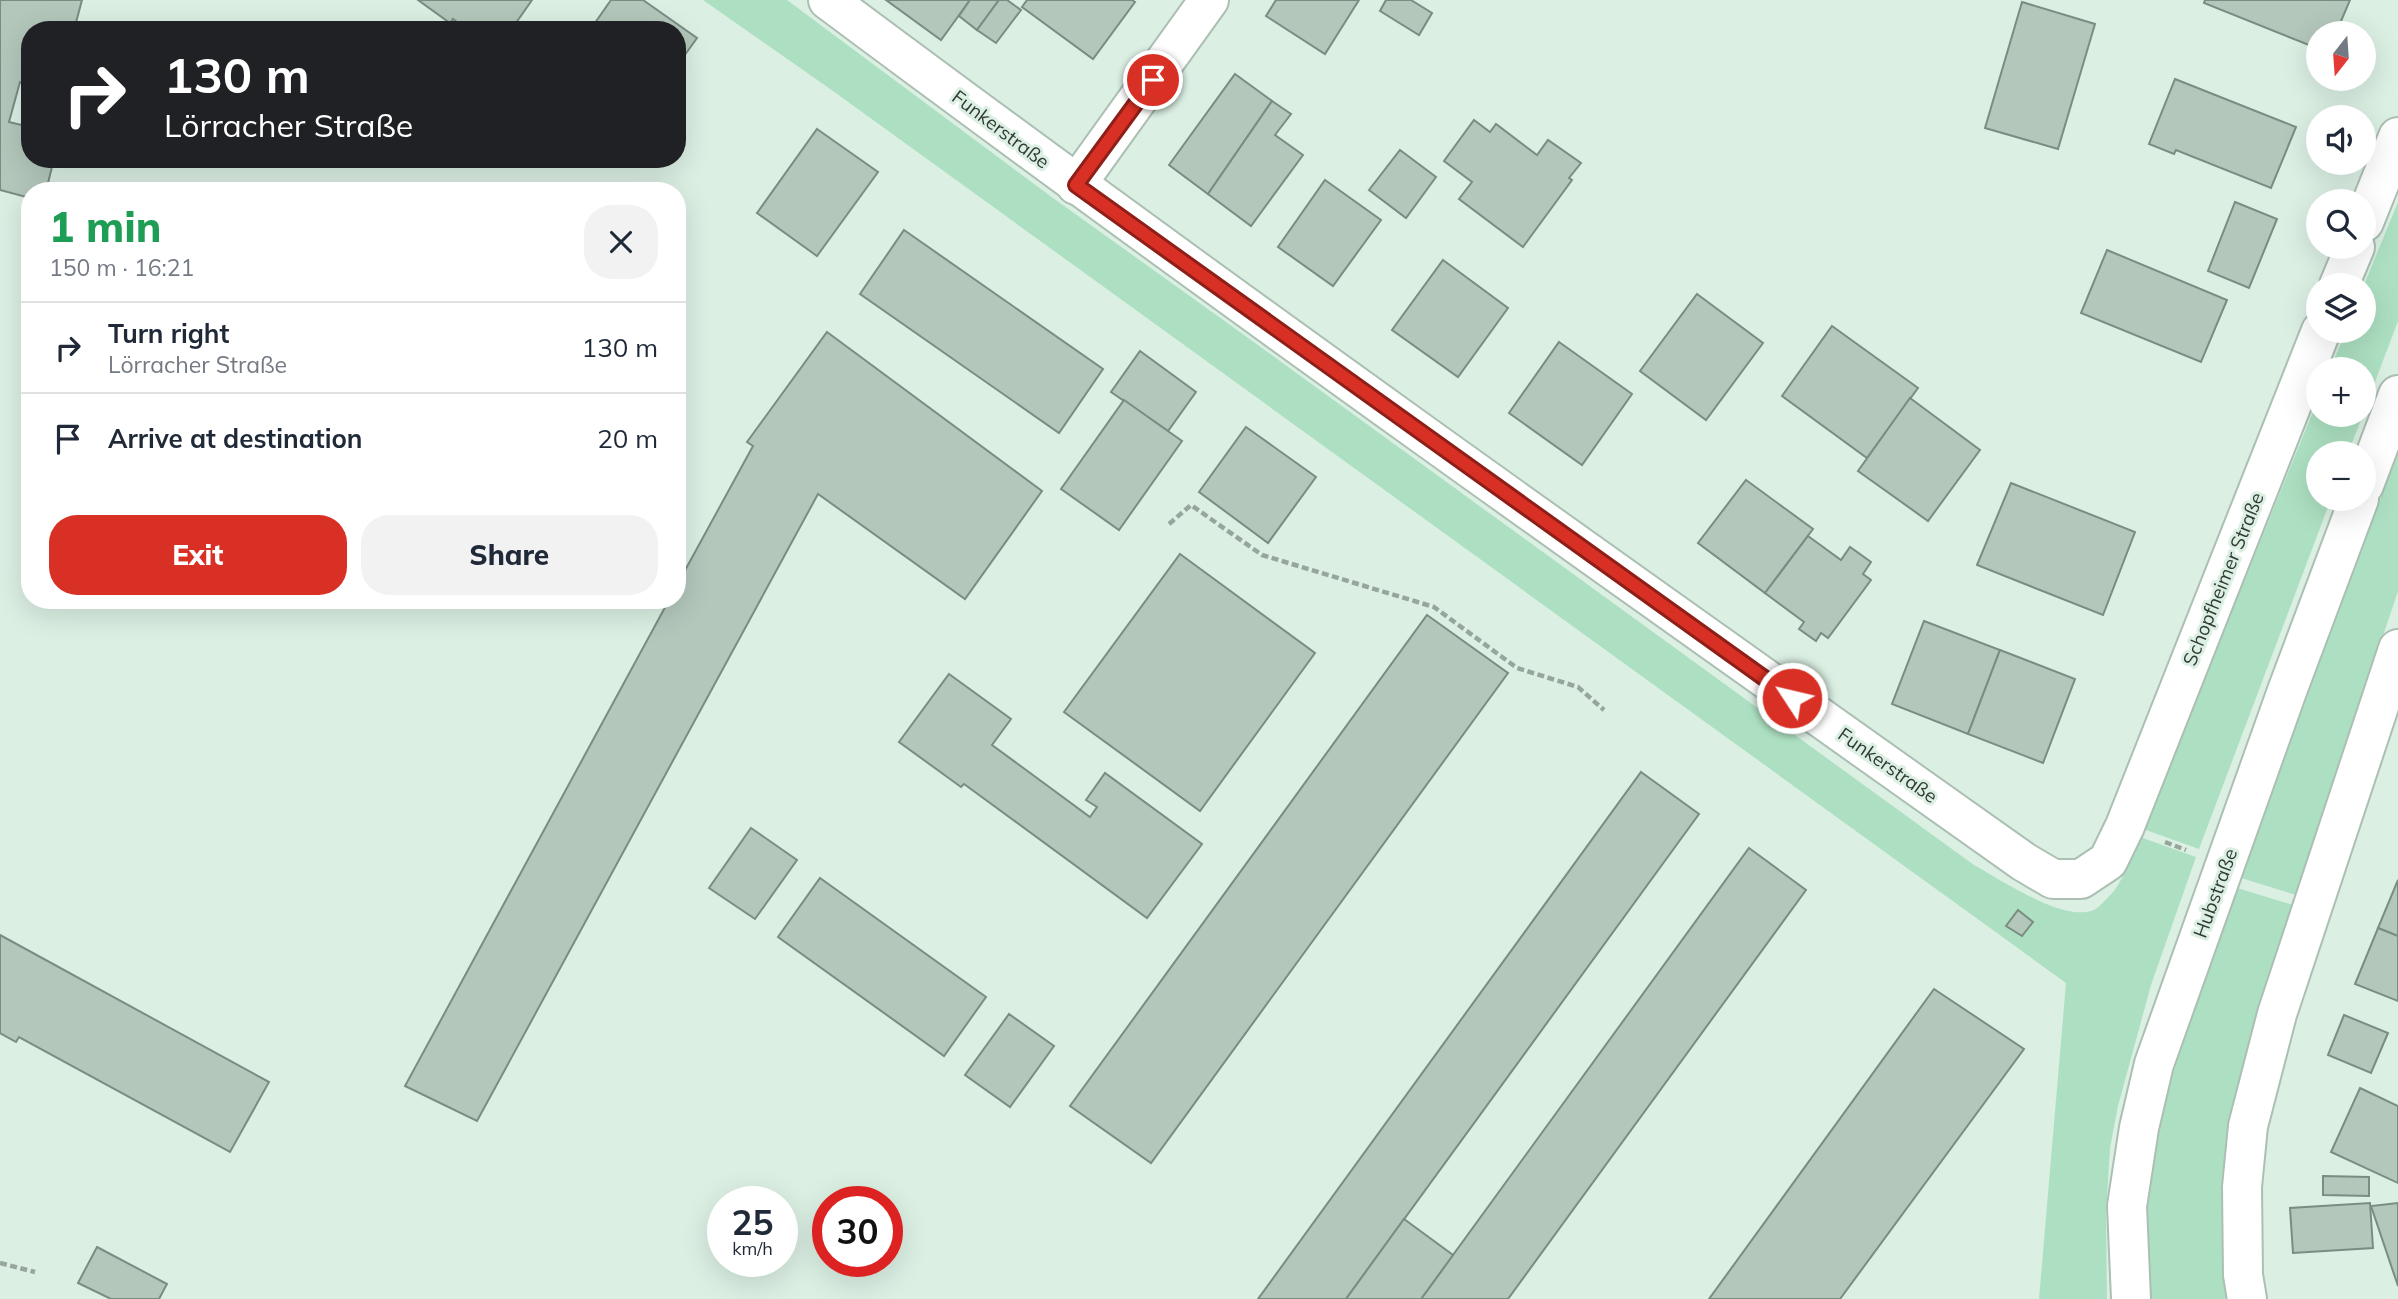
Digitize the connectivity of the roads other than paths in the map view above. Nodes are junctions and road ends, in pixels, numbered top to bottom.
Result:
1 (828, 0) edge
2 (1209, 0) edge
3 (2398, 137) edge
4 (1076, 185) junction
5 (2376, 192) edge
6 (2316, 343) edge
7 (2398, 395) edge
8 (2376, 453) edge
9 (2354, 511) edge
10 (2398, 649) edge
11 (2125, 826) joint
12 (2131, 1299) edge
13 (2248, 1299) edge

1 - 4 street, Funkerstraße
2 - 4 street
3 - 5 street
4 - 11 street, Funkerstraße
6 - 11 street, Schopfheimer Straße
7 - 8 street
9 - 12 street, Hubstraße
10 - 13 street

